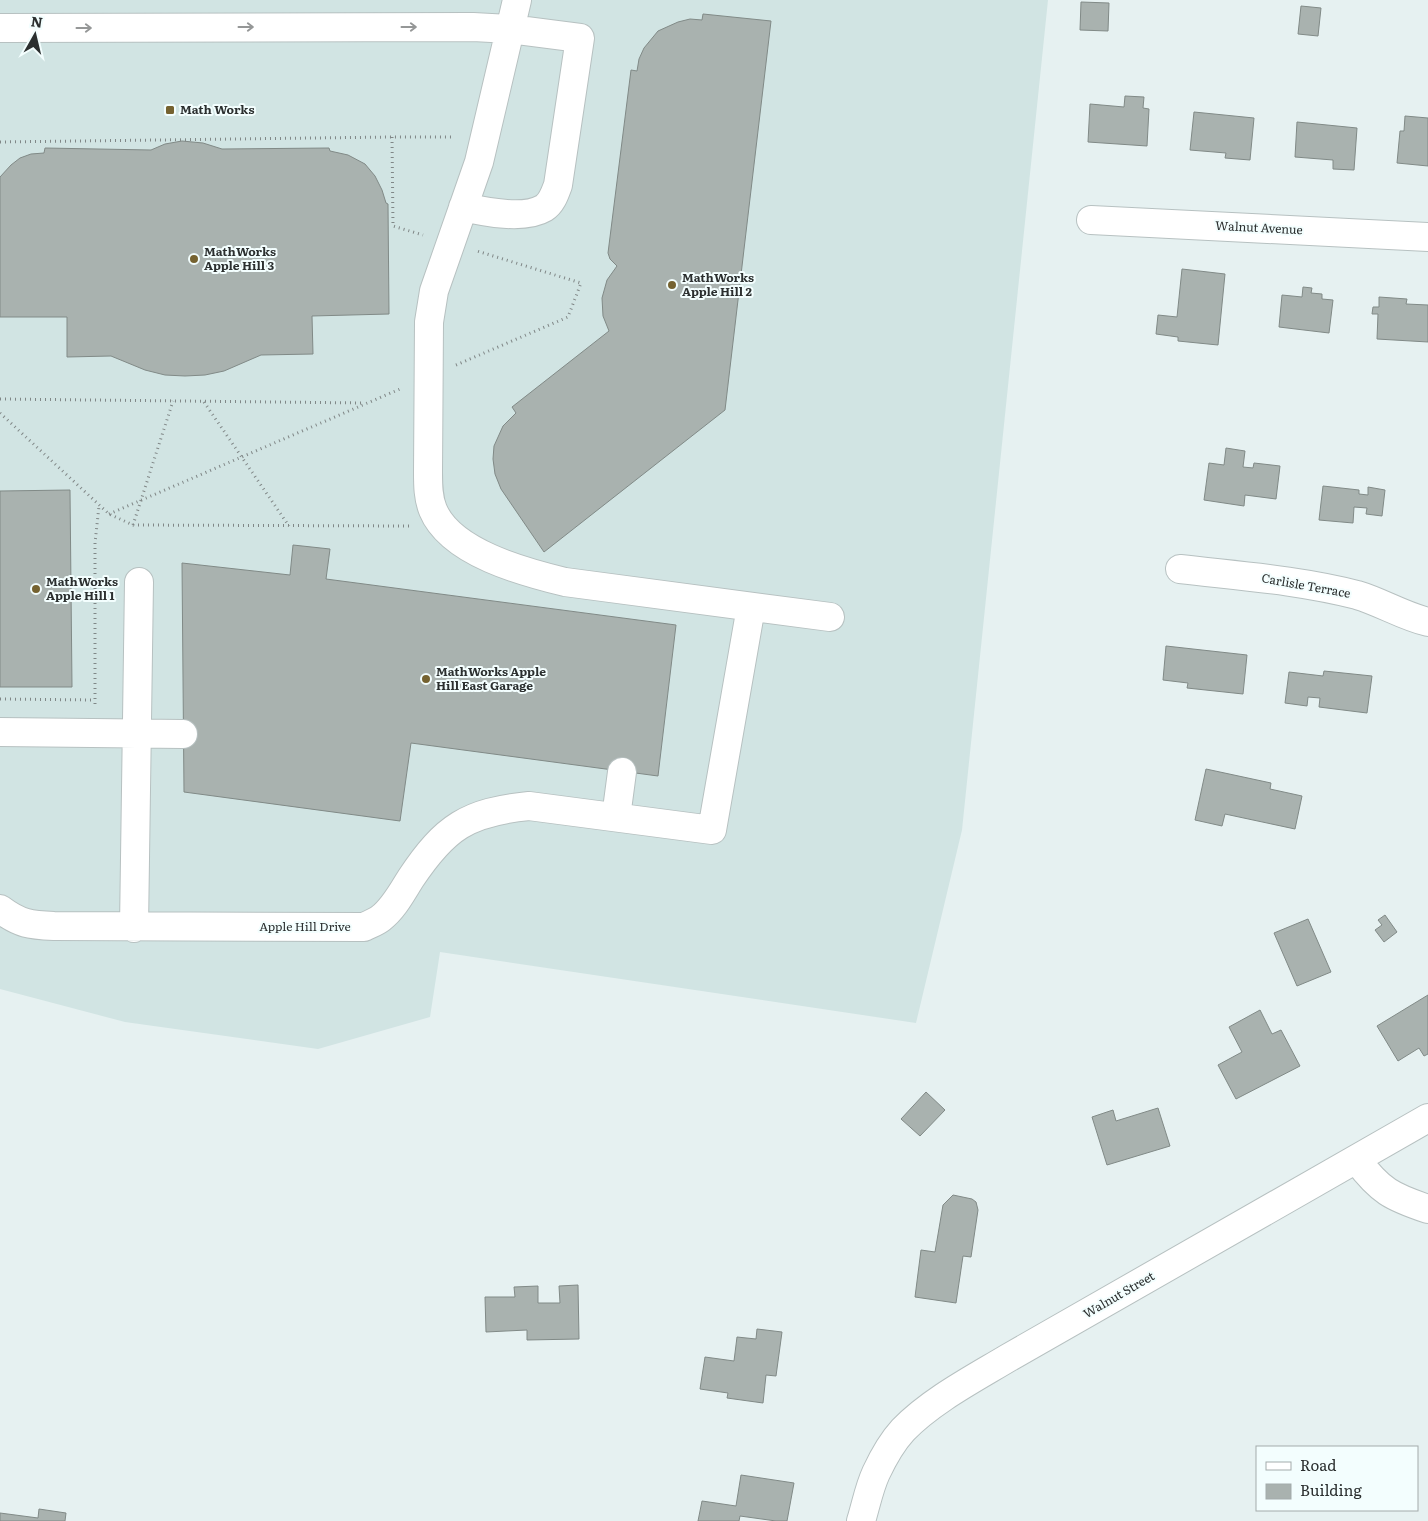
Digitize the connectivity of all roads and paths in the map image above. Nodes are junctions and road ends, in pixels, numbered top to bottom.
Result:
1 (517, 0) edge
2 (0, 28) edge
3 (510, 29) junction
4 (392, 137) junction
5 (451, 137) dead end
6 (0, 142) edge
7 (463, 207) junction
8 (1091, 220) dead end
9 (1428, 236) edge
10 (450, 243) junction
11 (429, 376) junction
12 (0, 399) edge
13 (173, 401) junction
14 (204, 402) junction
15 (367, 403) junction
16 (0, 413) edge
17 (242, 457) junction
18 (140, 500) junction
19 (100, 505) junction
20 (109, 514) junction
21 (132, 525) junction
22 (289, 526) junction
23 (443, 527) junction
24 (1180, 569) dead end
25 (139, 582) dead end
26 (751, 607) junction
27 (830, 617) dead end
28 (1428, 622) edge
29 (0, 700) edge
30 (95, 700) junction
31 (0, 732) edge
32 (95, 733) junction
33 (137, 733) junction
34 (183, 734) dead end
35 (622, 772) dead end
36 (616, 817) junction
37 (0, 909) edge
38 (134, 928) junction
39 (1428, 1118) edge
40 (1357, 1160) junction
41 (1428, 1209) edge
42 (862, 1521) edge

1 - 3 street
2 -> 3 street
3 - 7 street
3 - 7 street
4 - 5 path
4 - 6 path
4 - 10 path
7 - 10 street
8 - 9 street, Walnut Avenue
10 - 11 street
10 - 11 path
11 - 15 path
11 - 23 street
12 - 13 path
13 - 14 path
13 - 18 path
14 - 15 path
14 - 17 path
15 - 17 path
16 - 19 path
17 - 18 path
17 - 22 path
18 - 20 path
18 - 21 path
19 - 20 path
19 - 30 path
20 - 21 path
21 - 22 path
22 - 23 path
23 - 26 street
24 - 28 street, Carlisle Terrace
25 - 33 street
26 - 27 street
26 - 36 street, Apple Hill Drive
29 - 30 path
30 - 32 path
31 - 32 street
32 - 33 street
33 - 34 street
33 - 38 street
35 - 36 street
36 - 38 street, Apple Hill Drive
37 - 38 street, Apple Hill Drive
39 - 40 street, Walnut Street
40 - 41 street
40 - 42 street, Walnut Street

